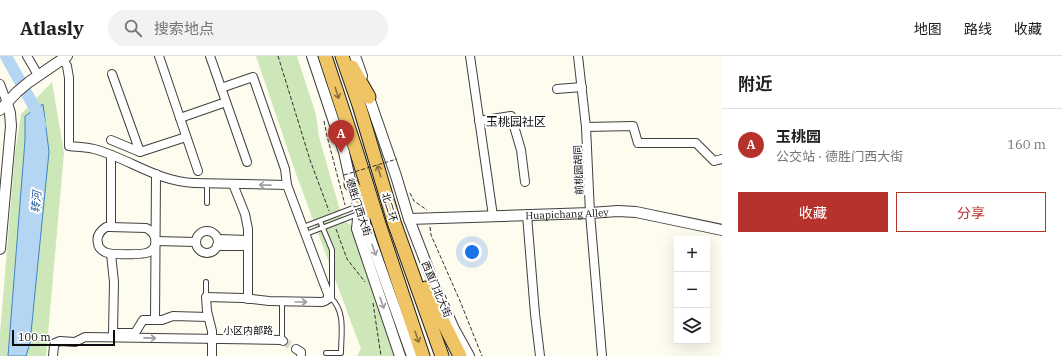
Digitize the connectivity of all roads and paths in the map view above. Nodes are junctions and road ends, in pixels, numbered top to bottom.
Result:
1 (27, 56) edge
2 (159, 56) edge
3 (210, 56) edge
4 (278, 56) edge
5 (312, 56) edge
6 (325, 56) edge
7 (342, 56) edge
8 (345, 56) edge
9 (355, 56) edge
10 (470, 56) edge
11 (578, 56) edge
12 (65, 58) edge
13 (112, 74) dead end
14 (38, 75) junction
15 (0, 84) edge
16 (582, 87) junction
17 (221, 88) junction
18 (557, 89) dead end
19 (369, 97) junction
20 (226, 102) junction
21 (3, 106) edge
22 (323, 116) dead end
23 (180, 118) junction
24 (479, 121) junction
25 (586, 127) junction
26 (186, 137) junction
27 (111, 140) dead end
28 (140, 152) junction
29 (111, 155) junction
30 (397, 158) dead end
31 (722, 159) edge
32 (247, 162) dead end
33 (198, 171) dead end
34 (156, 174) junction
35 (348, 180) junction
36 (525, 182) dead end
37 (207, 184) junction
38 (233, 184) junction
39 (287, 185) junction
40 (409, 189) dead end
41 (207, 203) dead end
42 (360, 209) junction
43 (347, 210) junction
44 (590, 214) junction
45 (527, 215) junction
46 (494, 216) junction
47 (331, 217) junction
48 (409, 219) junction
49 (428, 219) junction
50 (320, 221) junction
51 (378, 221) junction
52 (394, 222) junction
53 (334, 224) junction
54 (111, 227) junction
55 (323, 228) junction
56 (722, 230) edge
57 (305, 231) junction
58 (156, 241) junction
59 (0, 242) edge
60 (195, 242) junction
61 (218, 243) junction
62 (248, 243) junction
63 (0, 249) edge
64 (112, 254) junction
65 (206, 282) dead end
66 (366, 282) dead end
67 (206, 297) junction
68 (248, 298) junction
69 (332, 298) junction
70 (282, 302) junction
71 (373, 303) dead end
72 (208, 317) junction
73 (155, 320) junction
74 (213, 340) junction
75 (283, 341) joint
76 (326, 353) dead end
77 (53, 356) edge
78 (212, 356) edge
79 (381, 356) edge
80 (400, 356) edge
81 (412, 356) edge
82 (423, 356) edge
83 (442, 356) edge
84 (460, 356) edge
85 (469, 356) edge
86 (482, 356) edge
87 (540, 356) edge
88 (602, 356) edge

1 - 14 street
2 - 23 street
3 - 17 street
4 - 47 path
5 - 35 street, 德胜门西大街
6 -> 51 highway, 北二环
52 -> 7 highway, 北二环
8 - 19 highway
9 - 19 street
10 - 24 street
11 - 16 street, 前桃园胡同
12 - 14 street
12 - 29 street
13 - 28 street
14 - 21 street
15 - 21 street
16 - 18 street
16 - 25 street, 前桃园胡同
17 - 20 street
17 - 39 street
19 - 48 street
20 - 23 street
20 - 32 street
21 - 59 street
22 - 43 path
23 - 26 street
24 - 36 street
24 - 46 street
25 - 31 street
25 - 44 street, 前桃园胡同
26 - 28 street
26 - 33 street
27 - 28 street
29 - 34 street
29 - 54 street
30 - 35 path, bridge
34 - 37 street
34 - 58 street
35 - 42 street, 德胜门西大街
35 - 51 highway
37 - 38 street
37 - 41 lane
39 -> 38 street
38 - 62 street
39 - 57 street
40 - 49 path
42 - 43 lane
42 - 53 lane
42 -> 80 street
42 -> 81 street, 德胜门西大街
43 - 47 lane
44 - 45 street, Huapichang Alley
44 - 56 street, Huapichang Alley
44 - 88 street, 前桃园胡同
45 - 46 street, Huapichang Alley
45 - 87 street
46 - 49 street, Huapichang Alley
47 - 50 lane
48 - 49 street, Huapichang Alley
48 - 85 street, 西直门北大街
49 - 86 path
50 - 55 lane
50 - 57 lane
51 -> 82 highway, 北二环
52 - 83 highway, 北二环
52 - 84 highway
53 - 55 lane
53 - 66 path
54 - 58 street
54 - 64 street
55 - 57 lane
55 - 69 lane
57 - 69 street
58 - 60 street
58 - 64 street
58 - 73 street
59 - 63 street
60 - 61 street
60 - 61 street
61 - 62 street
62 - 68 street
64 - 73 street
65 - 67 lane
67 - 68 street
67 - 72 street
68 - 70 street
70 -> 69 street
69 - 76 lane
70 - 75 lane
71 - 79 path
72 - 73 street
72 - 74 street
74 - 75 street, 小区内部路
77 -> 74 street, 小区内部路
74 - 78 street

